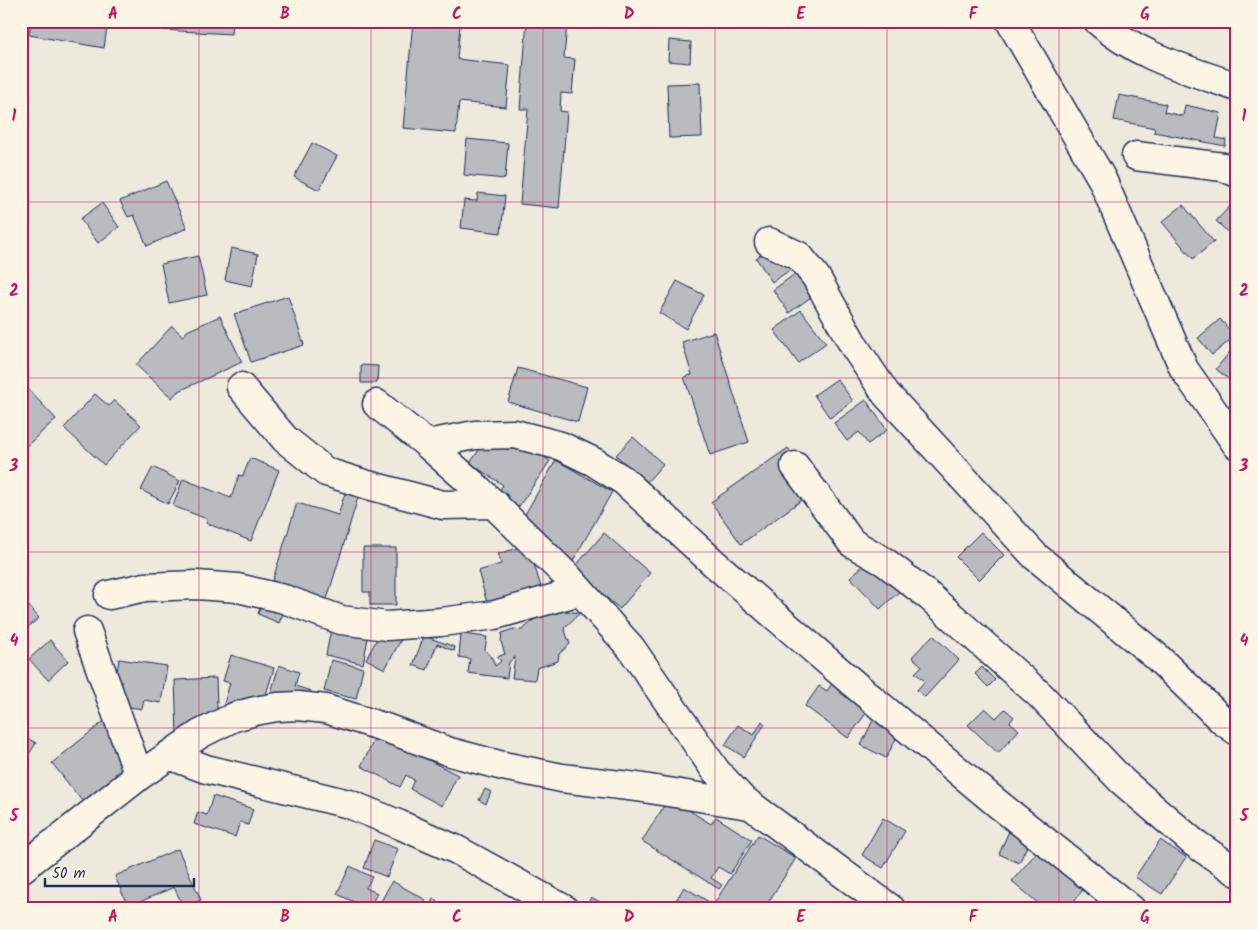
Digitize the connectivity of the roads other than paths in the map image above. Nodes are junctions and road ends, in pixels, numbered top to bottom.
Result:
1 (1010, 21) edge
2 (1098, 21) edge
3 (1237, 87) edge
4 (1136, 156) dead end
5 (1237, 173) edge
6 (769, 242) dead end
7 (241, 387) dead end
8 (377, 404) dead end
9 (427, 444) junction
10 (1237, 445) edge
11 (795, 466) dead end
12 (494, 504) junction
13 (580, 591) junction
14 (109, 595) dead end
15 (87, 631) dead end
16 (1237, 731) edge
17 (169, 755) junction
18 (139, 776) junction
19 (749, 805) junction
20 (21, 869) edge
21 (1237, 872) edge
22 (564, 909) edge
23 (891, 909) edge
24 (1132, 909) edge

1 - 10 street
2 - 3 street
4 - 5 street
6 - 16 street
7 - 12 street
8 - 9 street
9 - 12 street
9 - 24 street
11 - 21 street
12 - 13 street
13 - 14 street
13 - 19 street
15 - 18 street
17 - 18 street
17 - 19 street
17 - 22 street
18 - 20 street
19 - 23 street

